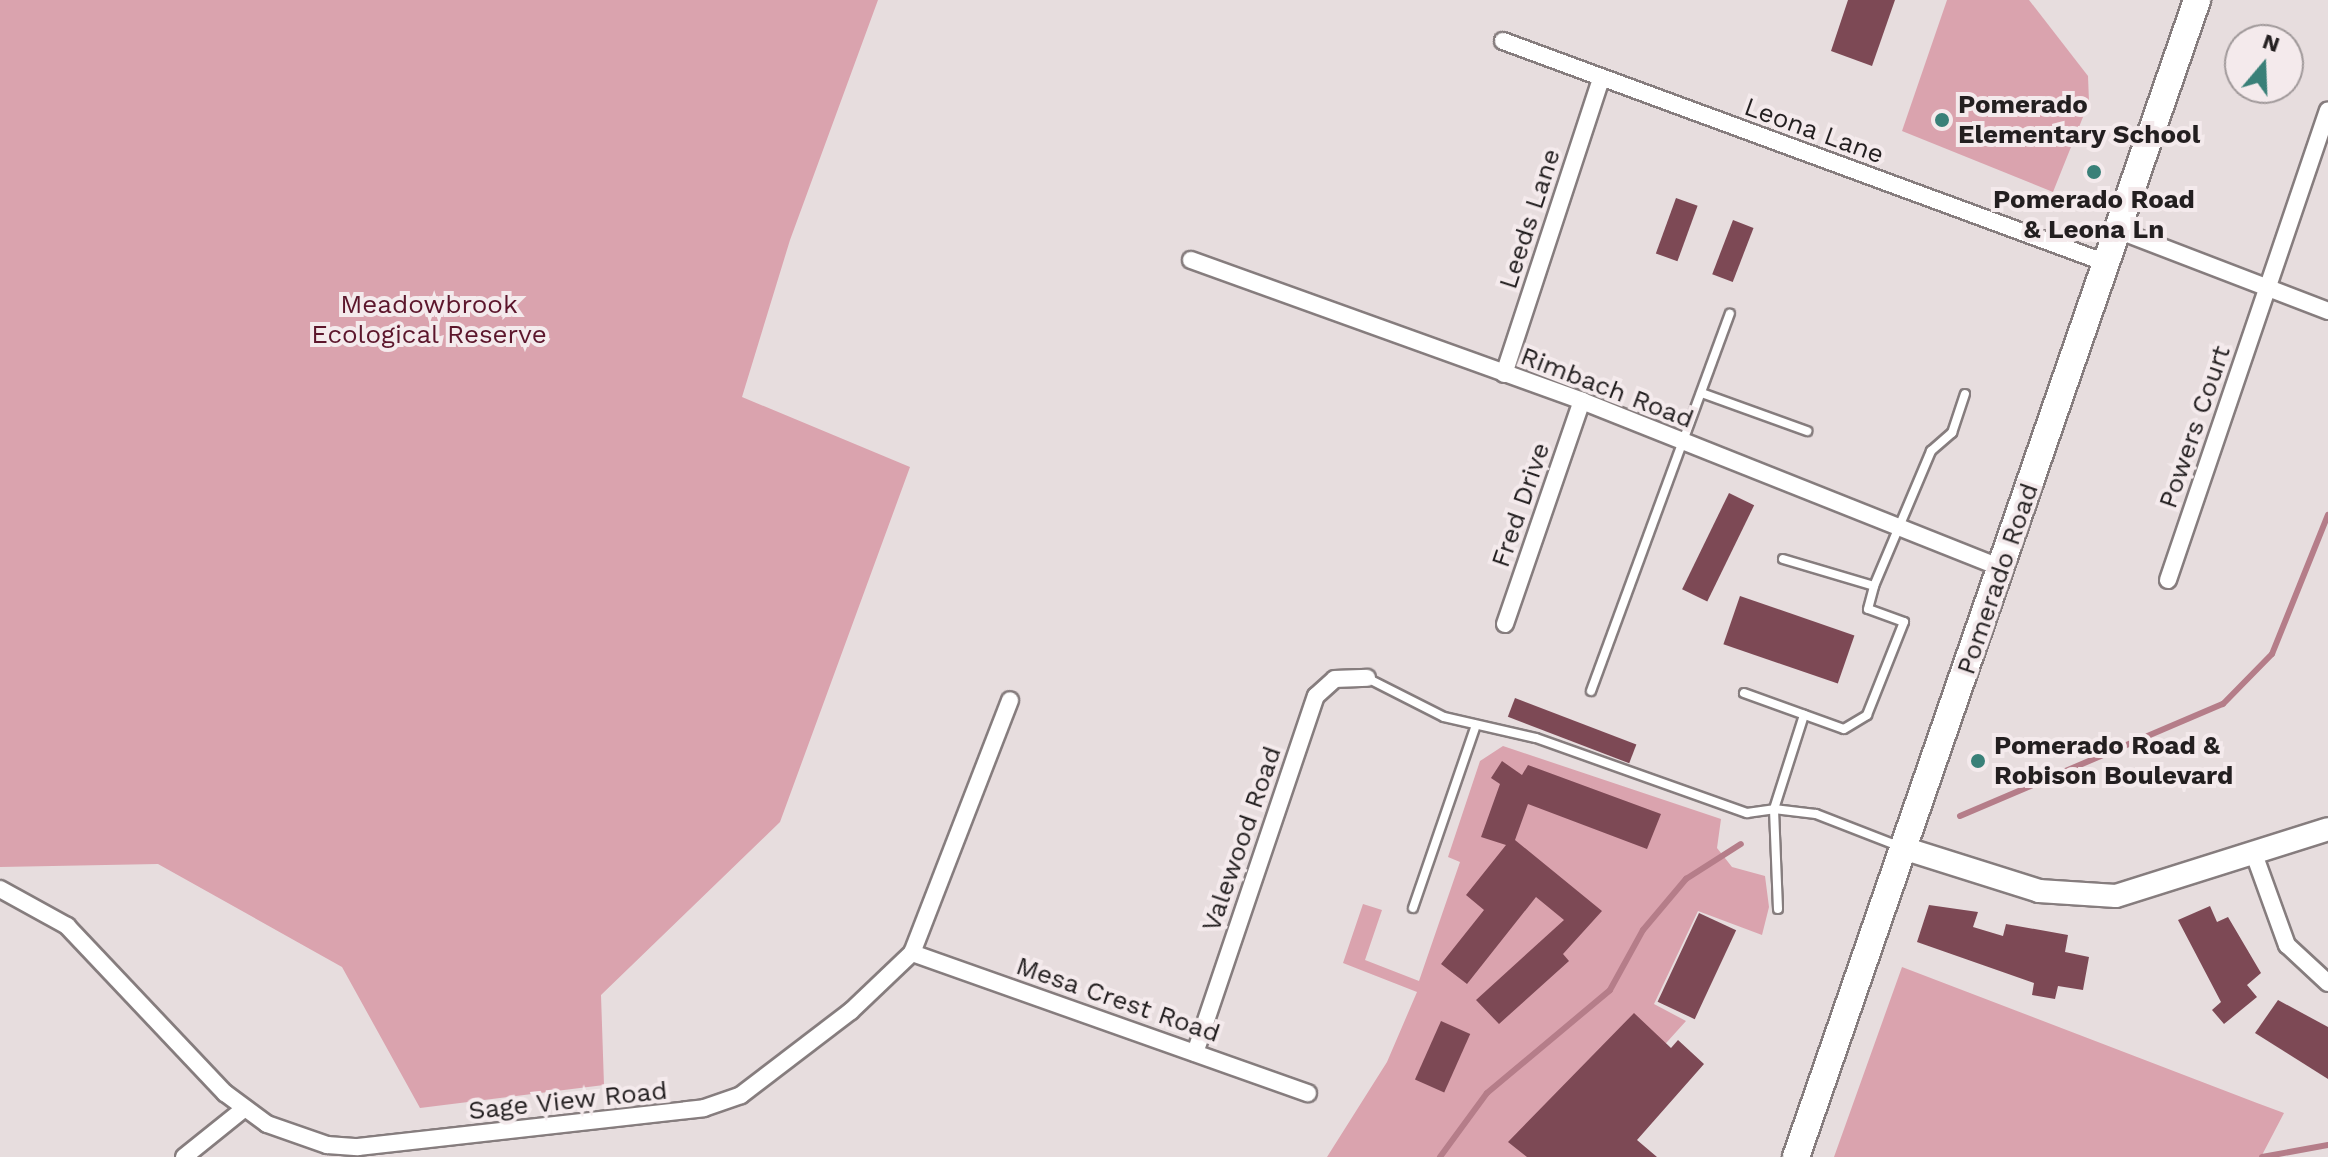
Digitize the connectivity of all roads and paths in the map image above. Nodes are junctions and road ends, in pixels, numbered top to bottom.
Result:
1 (2197, 0) edge
2 (1503, 41) dead end
3 (1601, 79) junction
4 (2328, 111) edge
5 (2120, 231) junction
6 (1191, 260) dead end
7 (2109, 264) junction
8 (2268, 289) junction
9 (2328, 311) edge
10 (1730, 314) dead end
11 (1504, 374) junction
12 (1702, 393) junction
13 (1965, 394) dead end
14 (1582, 401) junction
15 (1807, 431) dead end
16 (1684, 443) junction
17 (1901, 528) junction
18 (1783, 559) dead end
19 (2002, 568) junction
20 (2168, 580) dead end
21 (1874, 586) junction
22 (1505, 624) dead end
23 (1367, 678) joint
24 (1591, 691) dead end
25 (1744, 693) dead end
26 (1010, 700) dead end
27 (1804, 715) junction
28 (1475, 728) junction
29 (1774, 809) junction
30 (2328, 829) edge
31 (1903, 848) junction
32 (2254, 854) junction
33 (0, 889) edge
34 (1413, 908) dead end
35 (1778, 909) dead end
36 (912, 953) junction
37 (2328, 983) edge
38 (1195, 1053) junction
39 (1308, 1093) dead end
40 (245, 1108) junction
41 (184, 1157) edge
42 (1796, 1157) edge

1 - 5 main road, Pomerado Road
2 - 3 street, Leona Lane
3 - 7 street, Leona Lane
3 - 11 street, Leeds Lane
4 - 8 street, Powers Court
5 - 7 main road, Pomerado Road
5 - 8 street
6 - 11 street, Rimbach Road
7 - 19 main road, Pomerado Road
8 - 9 street
8 - 20 street, Powers Court
10 - 12 lane
11 - 14 street, Rimbach Road
12 - 15 lane
12 - 16 lane
13 - 17 lane
14 - 16 street, Rimbach Road
14 - 22 street, Fred Drive
16 - 17 street, Rimbach Road
16 - 24 lane
17 - 19 street, Rimbach Road
17 - 21 lane
18 - 21 lane
19 - 31 main road, Pomerado Road
21 - 27 lane
23 - 28 lane
23 - 38 street, Valewood Road
25 - 27 lane
26 - 36 street, Sage View Road
27 - 29 lane
28 - 29 lane
28 - 34 lane
29 - 31 lane
29 - 35 lane
30 - 32 street
31 - 32 street
31 - 42 main road, Pomerado Road
32 - 37 street
33 - 40 street, Sage View Road
36 - 38 street, Mesa Crest Road
36 - 40 street, Sage View Road
38 - 39 street, Mesa Crest Road
40 - 41 street

